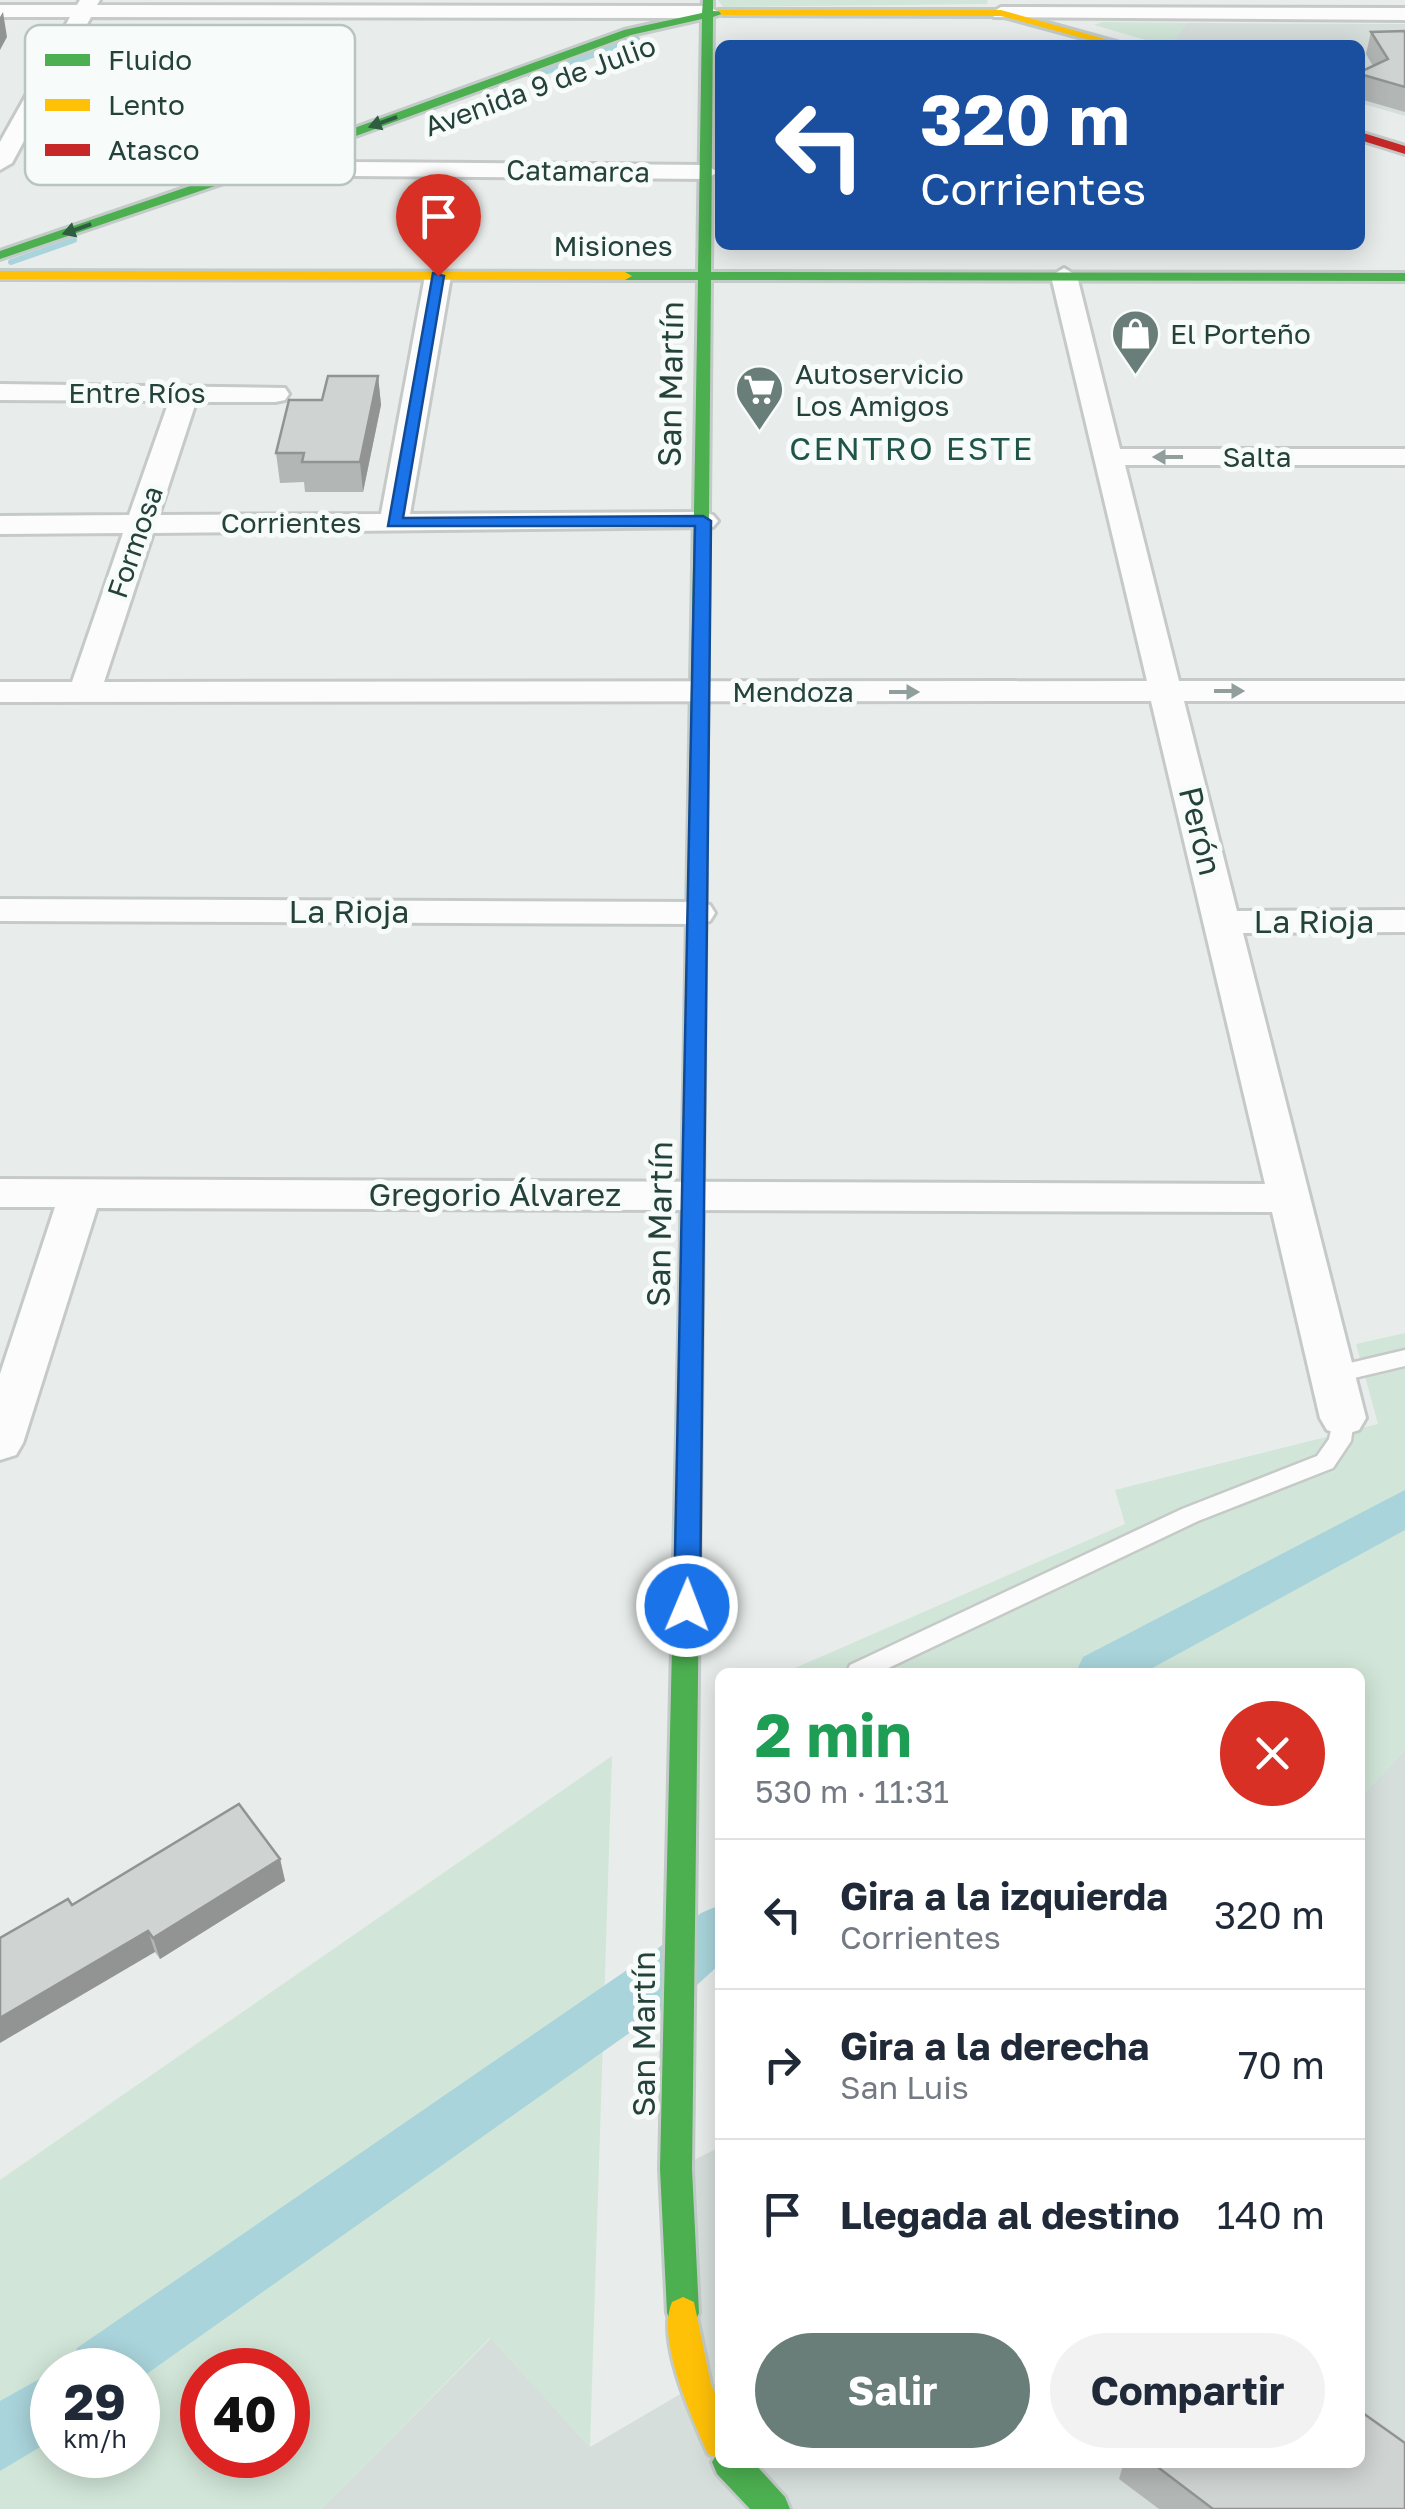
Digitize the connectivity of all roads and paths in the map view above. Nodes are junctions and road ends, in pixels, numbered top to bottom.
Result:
1 (87, 5) edge
2 (708, 6) edge
3 (999, 6) edge
4 (0, 10) edge
5 (1405, 14) edge
6 (1008, 40) edge
7 (1051, 40) edge
8 (1105, 40) edge
9 (25, 118) edge
10 (1365, 118) edge
11 (1405, 130) edge
12 (355, 132) edge
13 (1365, 138) edge
14 (1405, 150) edge
15 (355, 153) edge
16 (0, 163) edge
17 (355, 168) edge
18 (706, 172) junction
19 (215, 185) edge
20 (262, 185) edge
21 (1060, 261) edge
22 (1, 271) edge
23 (438, 276) junction
24 (705, 276) junction
25 (1405, 277) edge
26 (0, 392) edge
27 (186, 393) junction
28 (275, 394) dead end
29 (1109, 457) junction
30 (1405, 457) edge
31 (703, 521) junction
32 (394, 523) junction
33 (140, 524) junction
34 (0, 525) edge
35 (1166, 690) junction
36 (0, 692) edge
37 (85, 692) junction
38 (1405, 692) edge
39 (701, 693) junction
40 (0, 910) edge
41 (698, 913) junction
42 (1405, 921) edge
43 (1222, 922) junction
44 (0, 1193) edge
45 (81, 1193) junction
46 (693, 1196) junction
47 (1290, 1198) junction
48 (1405, 1358) edge
49 (1333, 1375) junction
50 (1344, 1418) joint
51 (0, 1444) edge
52 (866, 1668) edge
53 (715, 2431) edge
54 (735, 2468) edge
55 (773, 2509) edge

1 - 2 street
1 - 4 street
2 - 3 street
2 -> 12 street, Avenida 9 de Julio
2 - 15 street, Avenida 9 de Julio
2 - 18 street, San Martín
3 - 5 street
3 - 6 street
3 - 7 street
3 - 8 street
9 - 16 street
10 - 11 street
13 - 14 street
17 - 18 street, Catamarca
18 - 24 street, San Martín
19 -> 22 street, Avenida 9 de Julio
20 - 22 street, Avenida 9 de Julio
21 - 24 street, Misiones
21 - 25 street, Misiones
21 - 29 street, Perón
22 - 23 street, Misiones
23 - 24 street, Misiones
23 - 32 street
24 - 31 street, San Martín
26 - 27 street, Entre Ríos
27 - 28 street, Entre Ríos
27 - 33 street, Formosa
30 -> 29 street, Salta
29 - 35 street, Perón
31 - 32 street, Corrientes
31 - 39 street, San Martín
32 - 33 street, Corrientes
33 - 34 street, Corrientes
33 - 37 street, Formosa
35 -> 38 street, Mendoza
39 -> 35 street, Mendoza
35 - 43 street, Perón
36 - 37 street, Mendoza
37 - 39 street, Mendoza
39 - 41 street, San Martín
40 - 41 street, La Rioja
41 - 46 street, San Martín
42 - 43 street, La Rioja
43 - 47 street, Perón
44 - 45 street, Gregorio Álvarez
45 - 46 street, Gregorio Álvarez
45 - 51 street
46 - 47 street, Gregorio Álvarez
46 - 53 street, San Martín
47 - 49 street, Perón
48 - 49 lane
49 - 50 street, Perón
50 - 52 lane
54 - 55 street

